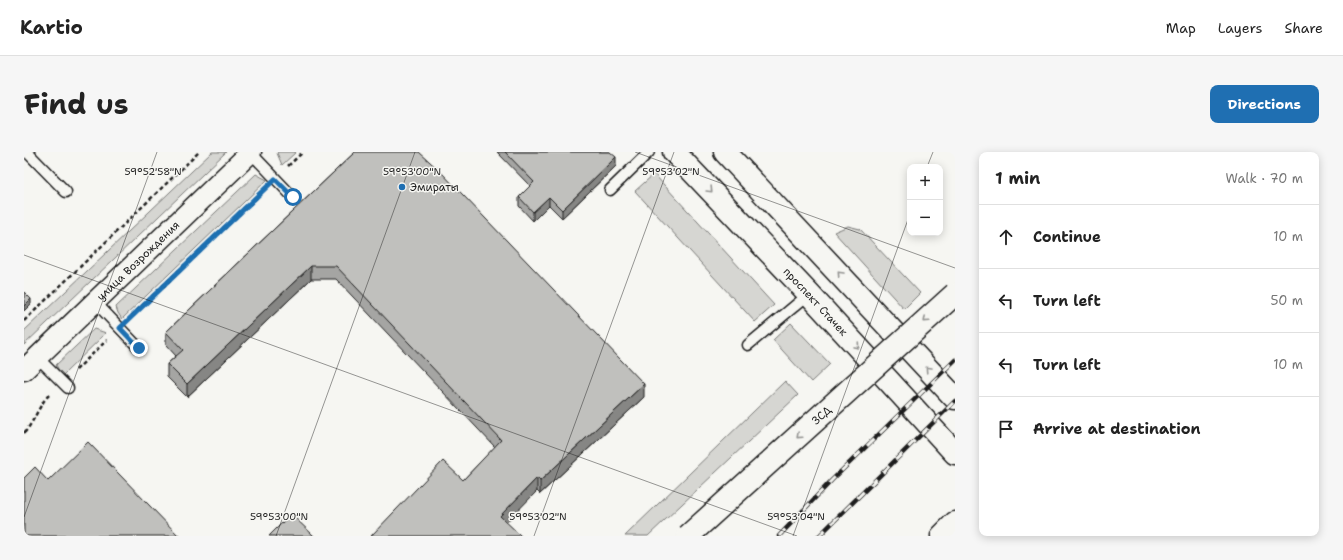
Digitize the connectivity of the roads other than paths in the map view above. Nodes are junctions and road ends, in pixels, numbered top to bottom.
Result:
1 (27, 152) edge
2 (251, 152) edge
3 (649, 152) edge
4 (674, 152) edge
5 (726, 152) edge
6 (610, 190) dead end
7 (66, 192) dead end
8 (293, 197) dead end
9 (809, 294) junction
10 (955, 294) edge
11 (95, 302) junction
12 (748, 345) dead end
13 (139, 348) dead end
14 (30, 363) edge
15 (65, 385) road end
16 (955, 398) edge
17 (955, 453) edge
18 (955, 522) edge
19 (688, 536) edge
20 (942, 536) edge

1 - 7 lane
2 - 8 lane
2 - 11 street, улица Возрождения
3 - 6 lane
4 -> 9 main road, проспект Стачек
16 -> 5 main road
9 - 12 lane
9 -> 17 main road, проспект Стачек
10 -> 19 main road, ЗСД, bridge
11 - 13 lane
11 - 14 street, улица Возрождения
14 - 15 lane
18 - 20 main road

